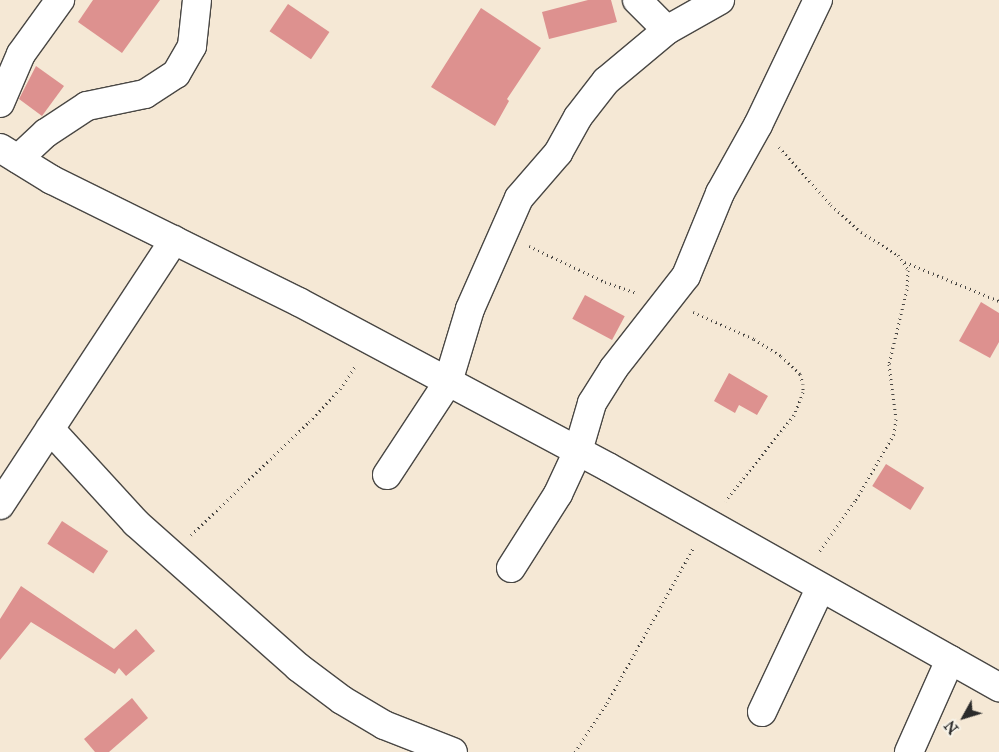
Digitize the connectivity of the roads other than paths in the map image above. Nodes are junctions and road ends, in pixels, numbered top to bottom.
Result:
1 (60, 0) edge
2 (197, 0) edge
3 (637, 0) edge
4 (720, 0) edge
5 (818, 0) edge
6 (667, 30) junction
7 (0, 103) edge
8 (9, 153) edge
9 (174, 240) junction
10 (448, 382) junction
11 (50, 429) junction
12 (578, 451) junction
13 (387, 475) dead end
14 (0, 505) edge
15 (511, 568) dead end
16 (811, 583) junction
17 (950, 660) junction
18 (999, 687) edge
19 (762, 712) dead end
20 (404, 743) edge
21 (453, 752) edge
22 (909, 752) edge

1 - 7 street
2 - 8 street
3 - 6 street
4 - 6 street
5 - 12 street
6 - 10 street
8 - 9 street
9 - 10 street
9 - 11 street
10 - 12 street
10 - 13 street
11 - 14 street
11 - 20 street
12 - 15 street
12 - 16 street
16 - 17 street
16 - 19 street
17 - 18 street
17 - 22 street
20 - 21 street

